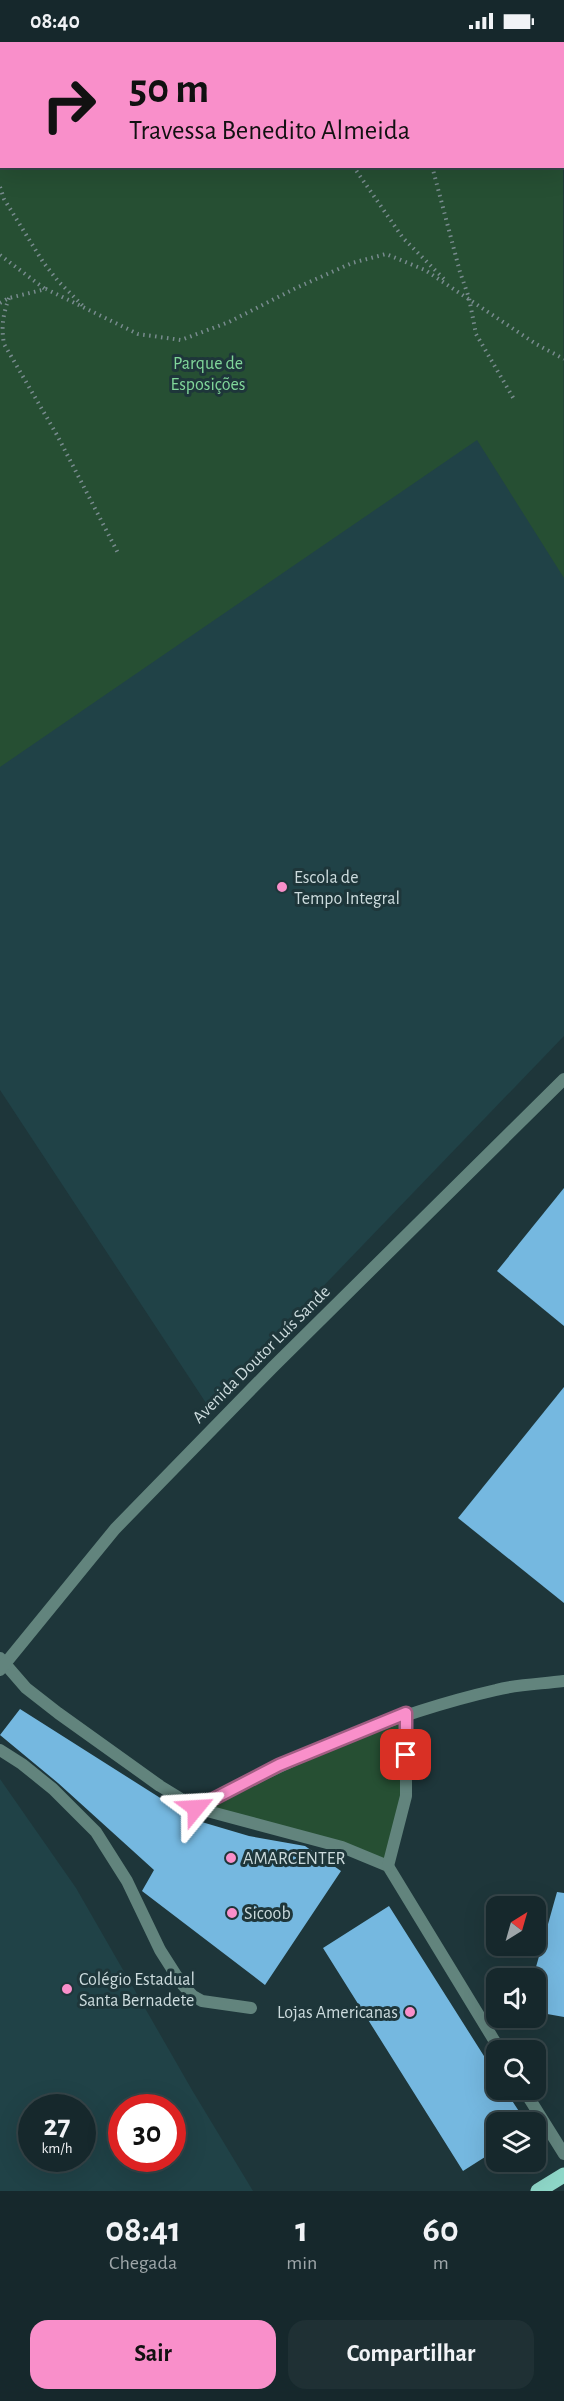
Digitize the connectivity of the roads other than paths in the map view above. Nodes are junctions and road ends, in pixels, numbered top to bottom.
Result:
1 (564, 1079) edge
2 (2, 1664) edge
3 (564, 1681) edge
4 (406, 1713) junction
5 (0, 1750) edge
6 (196, 1808) junction
7 (388, 1866) junction
8 (251, 2008) dead end
9 (494, 2040) edge
10 (530, 2100) edge
11 (564, 2154) edge
12 (564, 2175) edge
13 (538, 2191) edge

1 - 2 street, Avenida Doutor Luís Sande
2 - 6 street
3 - 4 street
4 - 6 street
4 - 7 street
5 - 8 street
6 - 7 street
7 - 9 street
10 - 11 street
12 - 13 main road

